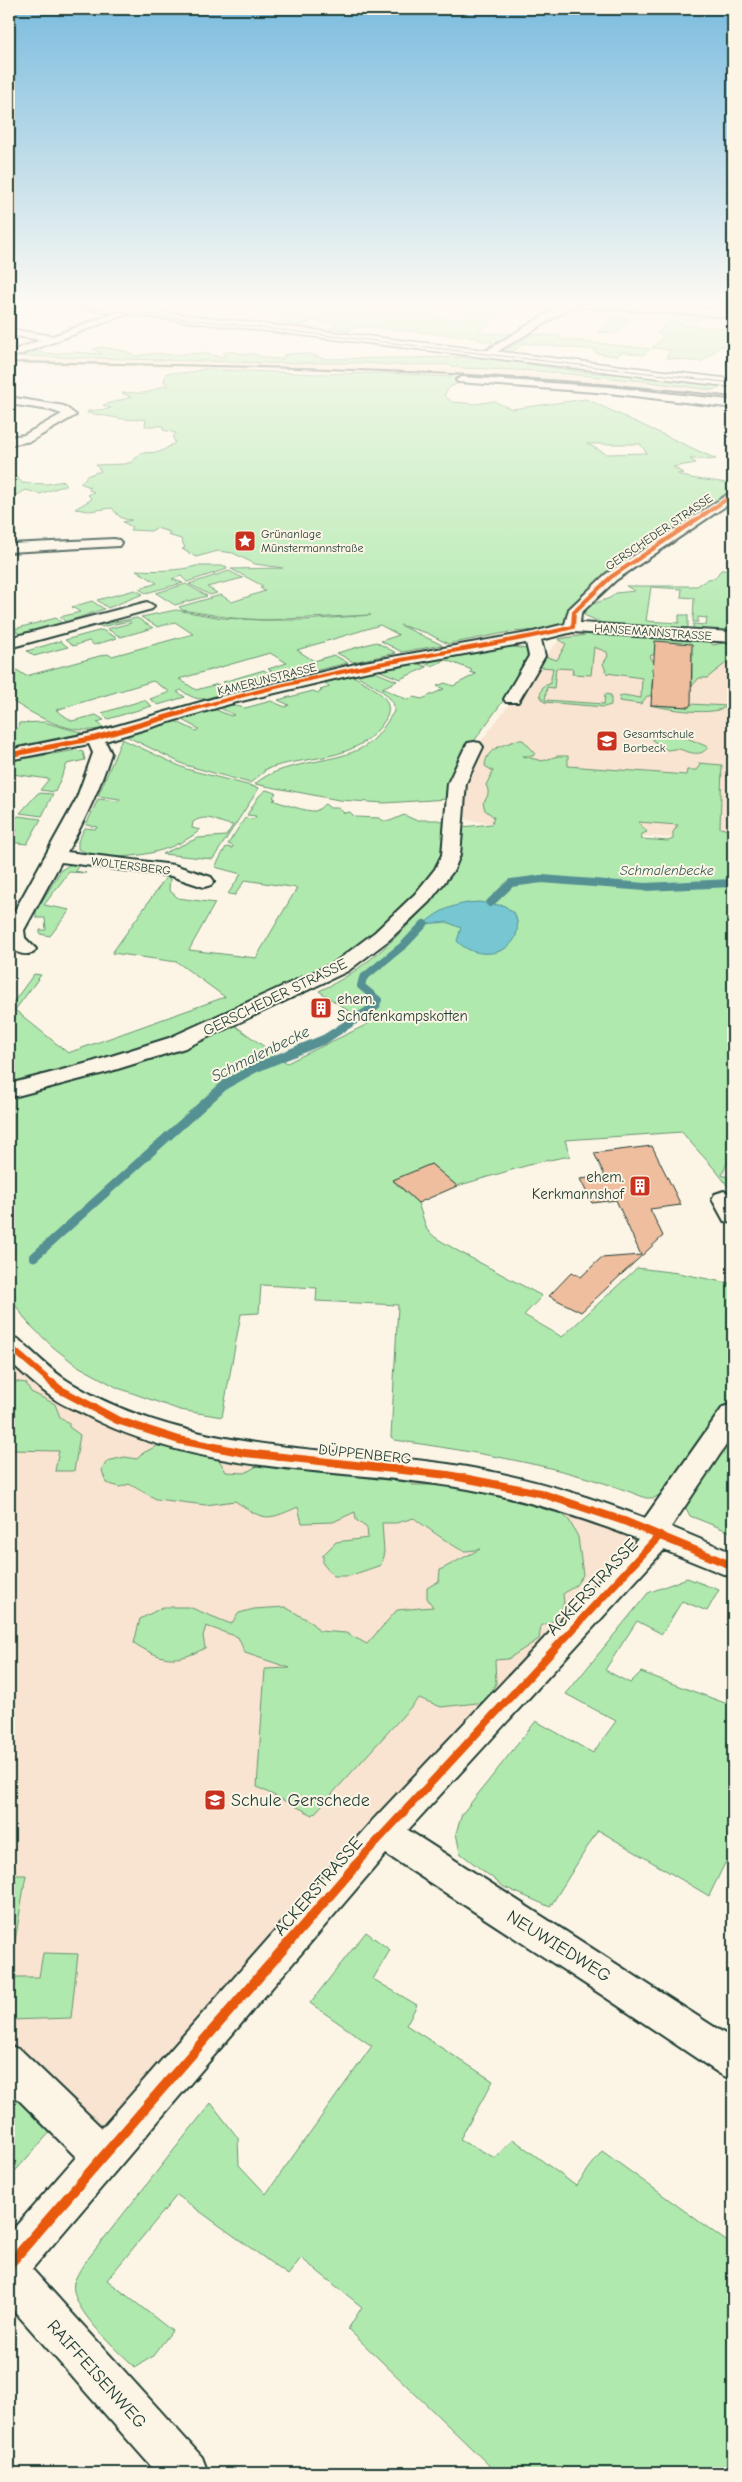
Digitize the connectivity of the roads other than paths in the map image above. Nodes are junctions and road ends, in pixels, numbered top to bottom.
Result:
1 (63, 419) edge
2 (9, 441) edge
3 (733, 495) edge
4 (114, 543) dead end
5 (9, 551) edge
6 (147, 606) dead end
7 (573, 627) junction
8 (533, 637) junction
9 (733, 637) edge
10 (9, 643) edge
11 (512, 699) dead end
12 (95, 738) junction
13 (474, 747) dead end
14 (9, 755) edge
15 (56, 856) junction
16 (204, 881) dead end
17 (26, 949) dead end
18 (9, 1091) edge
19 (9, 1346) edge
20 (733, 1414) edge
21 (656, 1534) junction
22 (733, 1566) edge
23 (383, 1833) junction
24 (733, 2061) edge
25 (9, 2064) edge
26 (102, 2156) junction
27 (9, 2264) edge
28 (9, 2274) edge
29 (186, 2473) edge

1 - 2 street
3 - 7 street, GERSCHEDER STRASSE
4 - 5 street
6 - 10 street
7 - 8 street
7 - 9 street, HANSEMANNSTRASSE
8 - 11 street
8 - 12 street, KAMERUNSTRASSE
12 - 14 street, KAMERUNSTRASSE
12 - 15 street
13 - 18 street, GERSCHEDER STRASSE
15 - 16 street, WOLTERSBERG
15 - 17 street
19 - 21 street, DÜPPENBERG
20 - 21 street
21 - 22 street, DÜPPENBERG
21 - 23 street, ACKERSTRASSE
23 - 24 street, NEUWIEDWEG
23 - 26 street, ACKERSTRASSE
25 - 26 street
26 - 27 street, ACKERSTRASSE
28 - 29 street, RAIFFEISENWEG

